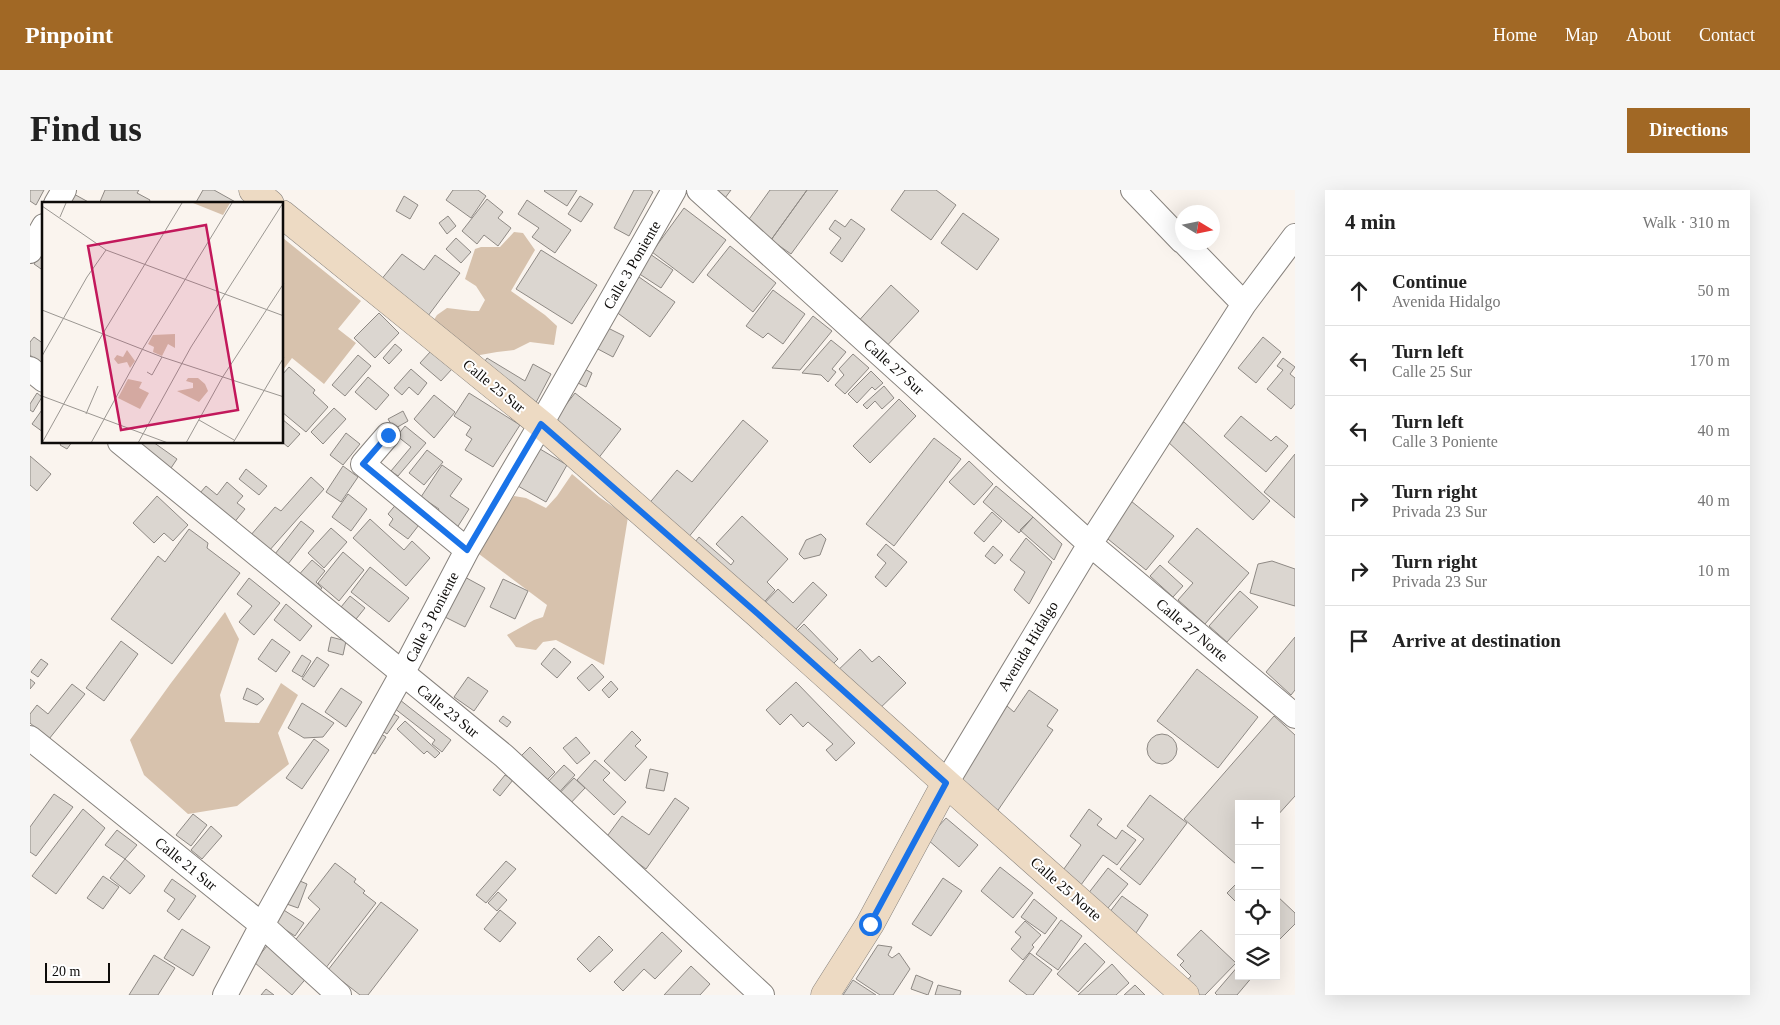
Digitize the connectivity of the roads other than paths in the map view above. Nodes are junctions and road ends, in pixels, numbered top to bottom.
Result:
1 (64, 190) edge
2 (253, 190) edge
3 (674, 190) edge
4 (699, 190) edge
5 (1133, 190) edge
6 (57, 202) edge
7 (268, 202) edge
8 (284, 216) edge
9 (42, 229) edge
10 (1175, 234) edge
11 (1295, 236) edge
12 (30, 250) edge
13 (1191, 250) edge
14 (1244, 304) junction
15 (30, 369) edge
16 (42, 378) edge
17 (541, 424) junction
18 (388, 435) dead end
19 (122, 444) edge
20 (1090, 544) junction
21 (467, 550) junction
22 (402, 674) junction
23 (1295, 716) edge
24 (30, 738) edge
25 (946, 783) junction
26 (262, 925) junction
27 (225, 995) edge
28 (339, 995) edge
29 (762, 995) edge
30 (825, 995) edge
31 (1185, 995) edge

1 - 6 street
2 - 7 street
3 - 17 street, Calle 3 Poniente
4 - 20 street, Calle 27 Sur
5 - 10 street
8 - 17 street, Calle 25 Sur
9 - 12 street
11 - 14 street, Avenida Hidalgo
13 - 14 street
14 - 20 street, Avenida Hidalgo
15 - 16 street
17 - 21 street, Calle 3 Poniente
17 - 25 street, Calle 25 Sur
18 - 21 street
19 - 22 street, Calle 23 Sur
20 - 23 street, Calle 27 Norte
20 - 25 street, Avenida Hidalgo
21 - 22 street, Calle 3 Poniente
22 - 26 street, Calle 3 Poniente
22 - 29 street, Calle 23 Sur
24 - 26 street, Calle 21 Sur
25 - 30 street, Avenida Hidalgo
25 - 31 street, Calle 25 Norte
26 - 27 street, Calle 3 Poniente
26 - 28 street, Calle 21 Sur

